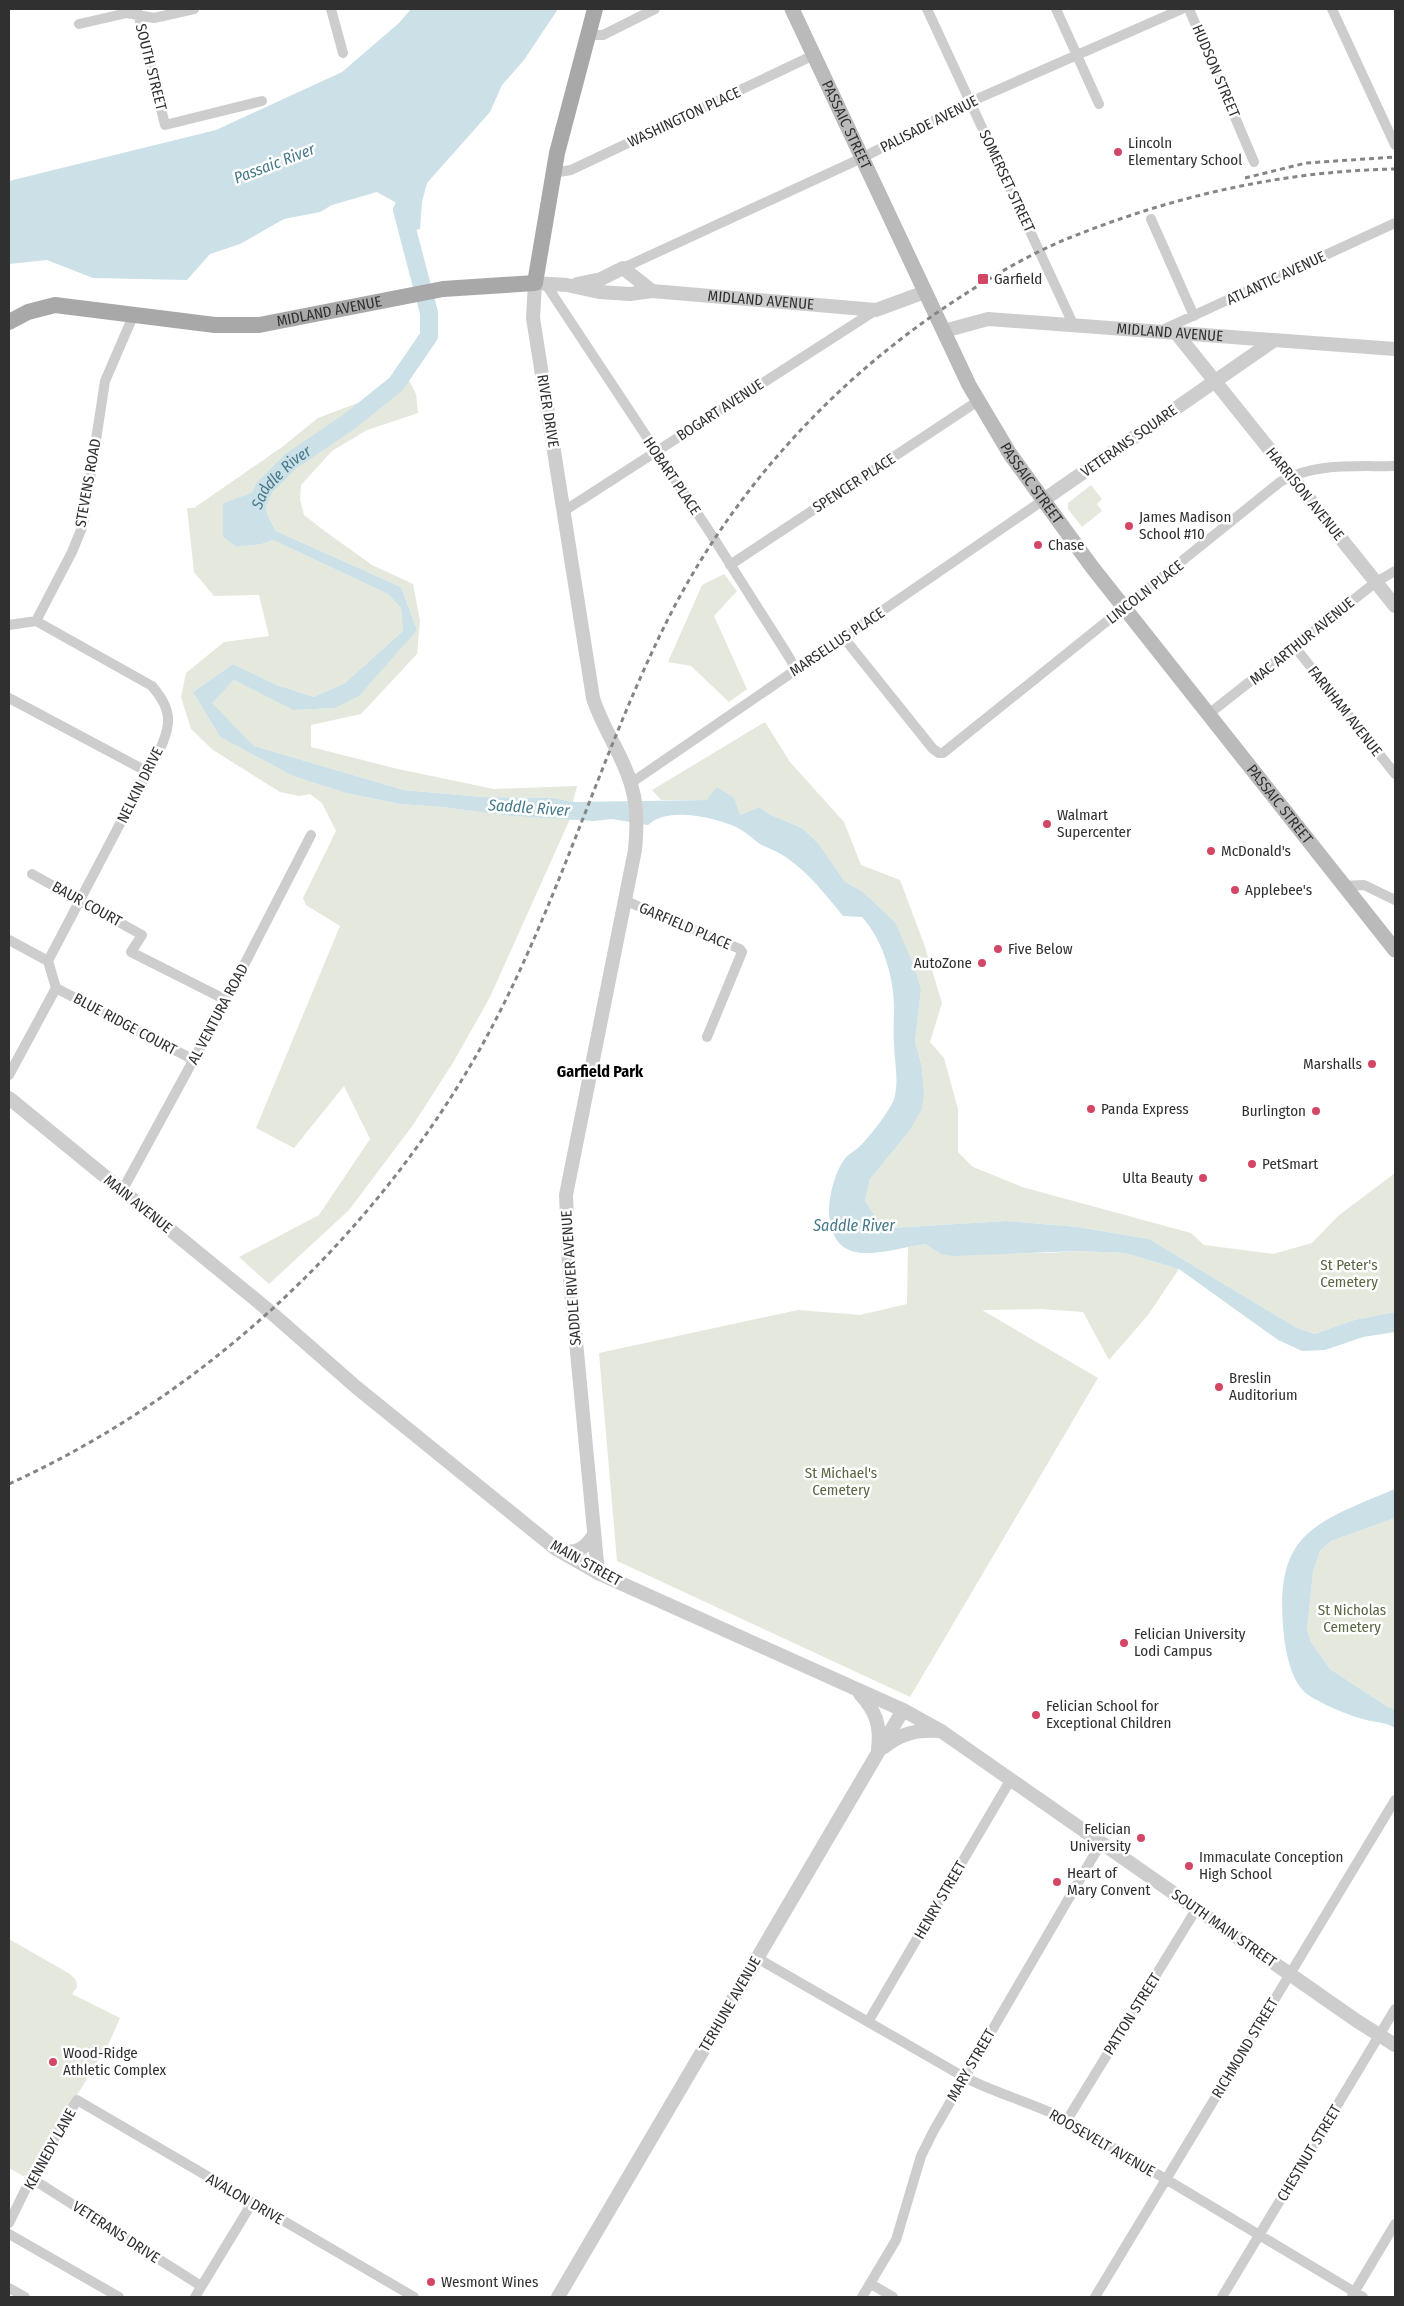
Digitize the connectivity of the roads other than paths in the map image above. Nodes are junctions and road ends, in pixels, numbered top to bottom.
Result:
1 (194, 9) edge
2 (331, 9) edge
3 (595, 9) edge
4 (655, 9) edge
5 (792, 9) edge
6 (927, 9) edge
7 (1056, 9) edge
8 (1182, 9) edge
9 (1189, 9) edge
10 (1332, 9) edge
11 (137, 12) edge
12 (79, 24) dead end
13 (587, 36) junction
14 (343, 53) dead end
15 (1078, 55) junction
16 (814, 56) junction
17 (262, 101) dead end
18 (970, 102) junction
19 (1099, 104) dead end
20 (1395, 145) edge
21 (862, 158) junction
22 (1254, 162) dead end
23 (553, 173) junction
24 (1151, 219) dead end
25 (1395, 223) edge
26 (623, 268) junction
27 (540, 283) junction
28 (567, 285) junction
29 (652, 291) junction
30 (925, 292) junction
31 (876, 310) junction
32 (134, 314) junction
33 (1194, 316) junction
34 (9, 322) edge
35 (1074, 326) junction
36 (944, 331) junction
37 (1157, 332) junction
38 (1177, 334) junction
39 (1273, 341) junction
40 (1395, 349) edge
41 (1216, 382) junction
42 (978, 401) junction
43 (656, 451) junction
44 (1395, 466) edge
45 (1290, 476) junction
46 (1042, 501) junction
47 (564, 511) junction
48 (730, 565) junction
49 (1395, 570) edge
50 (1376, 582) junction
51 (1395, 606) edge
52 (1125, 608) junction
53 (36, 622) junction
54 (9, 625) edge
55 (844, 638) junction
56 (1295, 647) junction
57 (796, 670) junction
58 (9, 698) edge
59 (1210, 713) junction
60 (148, 772) junction
61 (1395, 774) edge
62 (632, 787) junction
63 (636, 810) joint
64 (311, 834) dead end
65 (32, 874) dead end
66 (1342, 886) junction
67 (80, 900) junction
68 (1395, 900) edge
69 (626, 901) junction
70 (9, 940) edge
71 (1395, 950) edge
72 (48, 961) junction
73 (56, 988) junction
74 (226, 1000) junction
75 (707, 1037) dead end
76 (194, 1060) junction
77 (9, 1075) edge
78 (9, 1098) edge
79 (122, 1191) junction
80 (267, 1310) joint
81 (594, 1535) junction
82 (556, 1549) junction
83 (598, 1573) junction
84 (858, 1691) junction
85 (902, 1710) junction
86 (941, 1731) junction
87 (878, 1752) junction
88 (1011, 1779) junction
89 (1395, 1800) edge
90 (1101, 1843) junction
91 (1197, 1908) junction
92 (757, 1958) junction
93 (1289, 1974) junction
94 (1395, 2009) edge
95 (868, 2022) junction
96 (1379, 2036) junction
97 (1395, 2045) edge
98 (964, 2077) junction
99 (77, 2100) joint
100 (1067, 2120) junction
101 (31, 2178) junction
102 (1166, 2180) junction
103 (252, 2203) junction
104 (9, 2223) edge
105 (1395, 2224) edge
106 (9, 2234) edge
107 (1259, 2236) junction
108 (871, 2284) junction
109 (201, 2286) junction
110 (9, 2288) edge
111 (1356, 2296) edge
112 (25, 2297) edge
113 (118, 2297) edge
114 (195, 2297) edge
115 (414, 2297) edge
116 (558, 2297) edge
117 (862, 2297) edge
118 (893, 2297) edge
119 (1095, 2297) edge
120 (1222, 2297) edge

1 - 11 street
2 - 14 street
3 - 13 main road, RIVER DRIVE
4 - 13 street
5 - 16 main road, PASSAIC STREET
6 - 18 street, SOMERSET STREET
7 - 15 street
8 - 15 street, PALISADE AVENUE
9 - 22 street, HUDSON STREET
10 - 20 street
11 - 12 street
11 - 17 street, SOUTH STREET
13 - 23 main road, RIVER DRIVE
15 - 18 street, PALISADE AVENUE
15 - 19 street
16 - 21 main road, PASSAIC STREET
16 - 23 street, WASHINGTON PLACE
18 - 21 street, PALISADE AVENUE
18 - 35 street, SOMERSET STREET
21 - 26 street, PALISADE AVENUE
21 - 30 main road, PASSAIC STREET
23 - 27 main road, RIVER DRIVE
24 - 33 street
25 - 33 street, ATLANTIC AVENUE
26 - 28 street, PALISADE AVENUE
26 - 29 street
27 - 28 street, MIDLAND AVENUE
27 - 32 main road, MIDLAND AVENUE
27 - 43 street, HOBART PLACE
27 - 47 street, RIVER DRIVE
28 - 29 street, MIDLAND AVENUE
29 - 31 street, MIDLAND AVENUE
30 - 31 street, MIDLAND AVENUE
30 - 36 main road, PASSAIC STREET
31 - 43 street, BOGART AVENUE
32 - 34 main road, MIDLAND AVENUE
32 - 53 street, STEVENS ROAD
33 - 37 street, ATLANTIC AVENUE
35 - 36 street, MIDLAND AVENUE
35 - 37 street, MIDLAND AVENUE
36 - 42 main road, PASSAIC STREET
37 - 38 street, MIDLAND AVENUE
38 - 39 street, MIDLAND AVENUE
38 - 41 street
39 - 40 street, MIDLAND AVENUE
39 - 41 street, VETERANS SQUARE
41 - 45 street, HARRISON AVENUE
41 - 46 street, VETERANS SQUARE
42 - 46 main road, PASSAIC STREET
42 - 48 street, SPENCER PLACE
43 - 47 street, BOGART AVENUE
43 - 48 street, HOBART PLACE
44 - 45 street, LINCOLN PLACE
45 - 50 street, HARRISON AVENUE
45 - 52 street, LINCOLN PLACE
46 - 52 main road, PASSAIC STREET
46 - 55 street, MARSELLUS PLACE
47 - 62 street, RIVER DRIVE
48 - 57 street, HOBART PLACE
49 - 50 street, MAC ARTHUR AVENUE
50 - 51 street, HARRISON AVENUE
50 - 56 street, MAC ARTHUR AVENUE
52 - 55 street, LINCOLN PLACE
52 - 59 main road, PASSAIC STREET
53 - 54 street
53 - 60 street, NELKIN DRIVE
55 - 57 street, MARSELLUS PLACE
56 - 59 street, MAC ARTHUR AVENUE
56 - 61 street, FARNHAM AVENUE
57 - 62 street, MARSELLUS PLACE
58 - 60 street
59 - 66 main road, PASSAIC STREET
60 - 67 street, NELKIN DRIVE
62 - 63 street, RIVER DRIVE
63 - 69 street, SADDLE RIVER AVENUE
64 - 74 street, AL VENTURA ROAD
65 - 67 street, BAUR COURT
66 - 68 street
66 - 71 main road, PASSAIC STREET
67 - 72 street, NELKIN DRIVE
67 - 74 street, BAUR COURT
69 - 75 street, GARFIELD PLACE
69 - 81 street, SADDLE RIVER AVENUE
70 - 72 street
72 - 73 street
73 - 76 street, BLUE RIDGE COURT
73 - 77 street
74 - 76 street, AL VENTURA ROAD
76 - 79 street, AL VENTURA ROAD
78 - 79 street, MAIN AVENUE
79 - 80 street, MAIN AVENUE
80 - 82 street, MAIN STREET
81 - 82 street
81 - 83 street, SADDLE RIVER AVENUE
82 - 83 street, MAIN STREET
83 - 84 street, MAIN STREET
84 - 85 street, MAIN STREET
84 - 87 street
85 - 86 street, SOUTH MAIN STREET
85 - 87 street, TERHUNE AVENUE
86 - 87 street
86 - 88 street, SOUTH MAIN STREET
87 - 92 street, TERHUNE AVENUE
88 - 90 street, SOUTH MAIN STREET
88 - 95 street, HENRY STREET
89 - 93 street, RICHMOND STREET
90 - 91 street, SOUTH MAIN STREET
90 - 98 street, MARY STREET
91 - 93 street, SOUTH MAIN STREET
91 - 100 street, PATTON STREET
92 - 95 street, ROOSEVELT AVENUE
92 - 116 street, TERHUNE AVENUE
93 - 96 street, SOUTH MAIN STREET
93 - 102 street, RICHMOND STREET
94 - 96 street, CHESTNUT STREET
95 - 98 street, ROOSEVELT AVENUE
96 - 97 street, SOUTH MAIN STREET
96 - 107 street, CHESTNUT STREET
98 - 100 street, ROOSEVELT AVENUE
98 - 108 street, MARY STREET
99 - 101 street, KENNEDY LANE
99 - 103 street, AVALON DRIVE
100 - 102 street, ROOSEVELT AVENUE
101 - 104 street, KENNEDY LANE
101 - 109 street, VETERANS DRIVE
102 - 107 street, ROOSEVELT AVENUE
102 - 119 street, RICHMOND STREET
103 - 109 street
103 - 115 street, AVALON DRIVE
105 - 111 street
106 - 113 street
107 - 111 street, ROOSEVELT AVENUE
107 - 120 street, CHESTNUT STREET
108 - 117 street, MARY STREET
108 - 118 street
109 - 114 street
110 - 112 street

